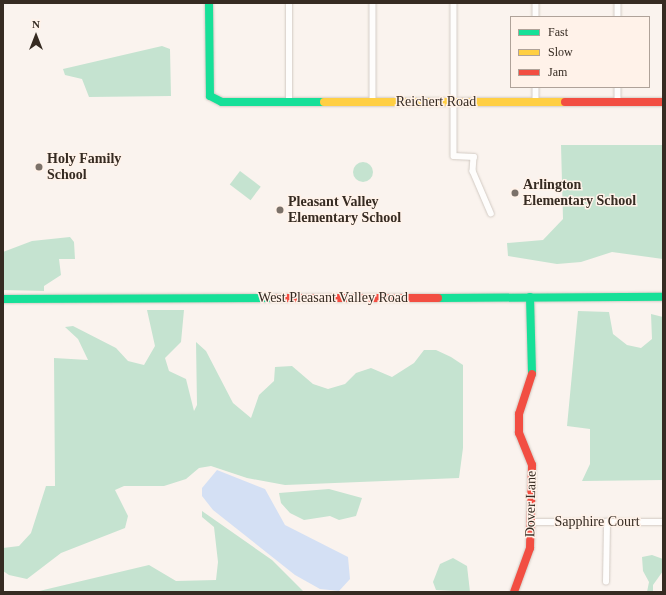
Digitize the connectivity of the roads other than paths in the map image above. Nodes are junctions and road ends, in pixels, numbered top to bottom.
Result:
1 (209, 3) edge
2 (289, 3) edge
3 (373, 3) edge
4 (454, 3) edge
5 (536, 3) edge
6 (618, 3) edge
7 (536, 16) edge
8 (618, 16) edge
9 (536, 88) edge
10 (618, 88) edge
11 (289, 102) junction
12 (373, 102) junction
13 (454, 102) junction
14 (536, 102) junction
15 (618, 102) junction
16 (663, 102) edge
17 (491, 213) dead end
18 (530, 297) junction
19 (663, 297) edge
20 (3, 299) edge
21 (530, 522) junction
22 (607, 522) junction
23 (663, 522) edge
24 (606, 582) dead end
25 (514, 592) edge

1 - 11 street, Reichert Road
2 - 11 street
3 - 12 street
4 - 13 street
5 - 7 street
6 - 8 street
9 - 14 street
10 - 15 street
11 - 12 street, Reichert Road
12 - 13 street, Reichert Road
13 - 14 street, Reichert Road
13 - 17 street
14 - 15 street, Reichert Road
15 - 16 street, Reichert Road
18 - 19 street, West Pleasant Valley Road
18 - 20 street, West Pleasant Valley Road
18 - 21 street, Dover Lane
21 - 22 street, Sapphire Court
21 - 25 street, Dover Lane
22 - 23 street, Sapphire Court
22 - 24 street

